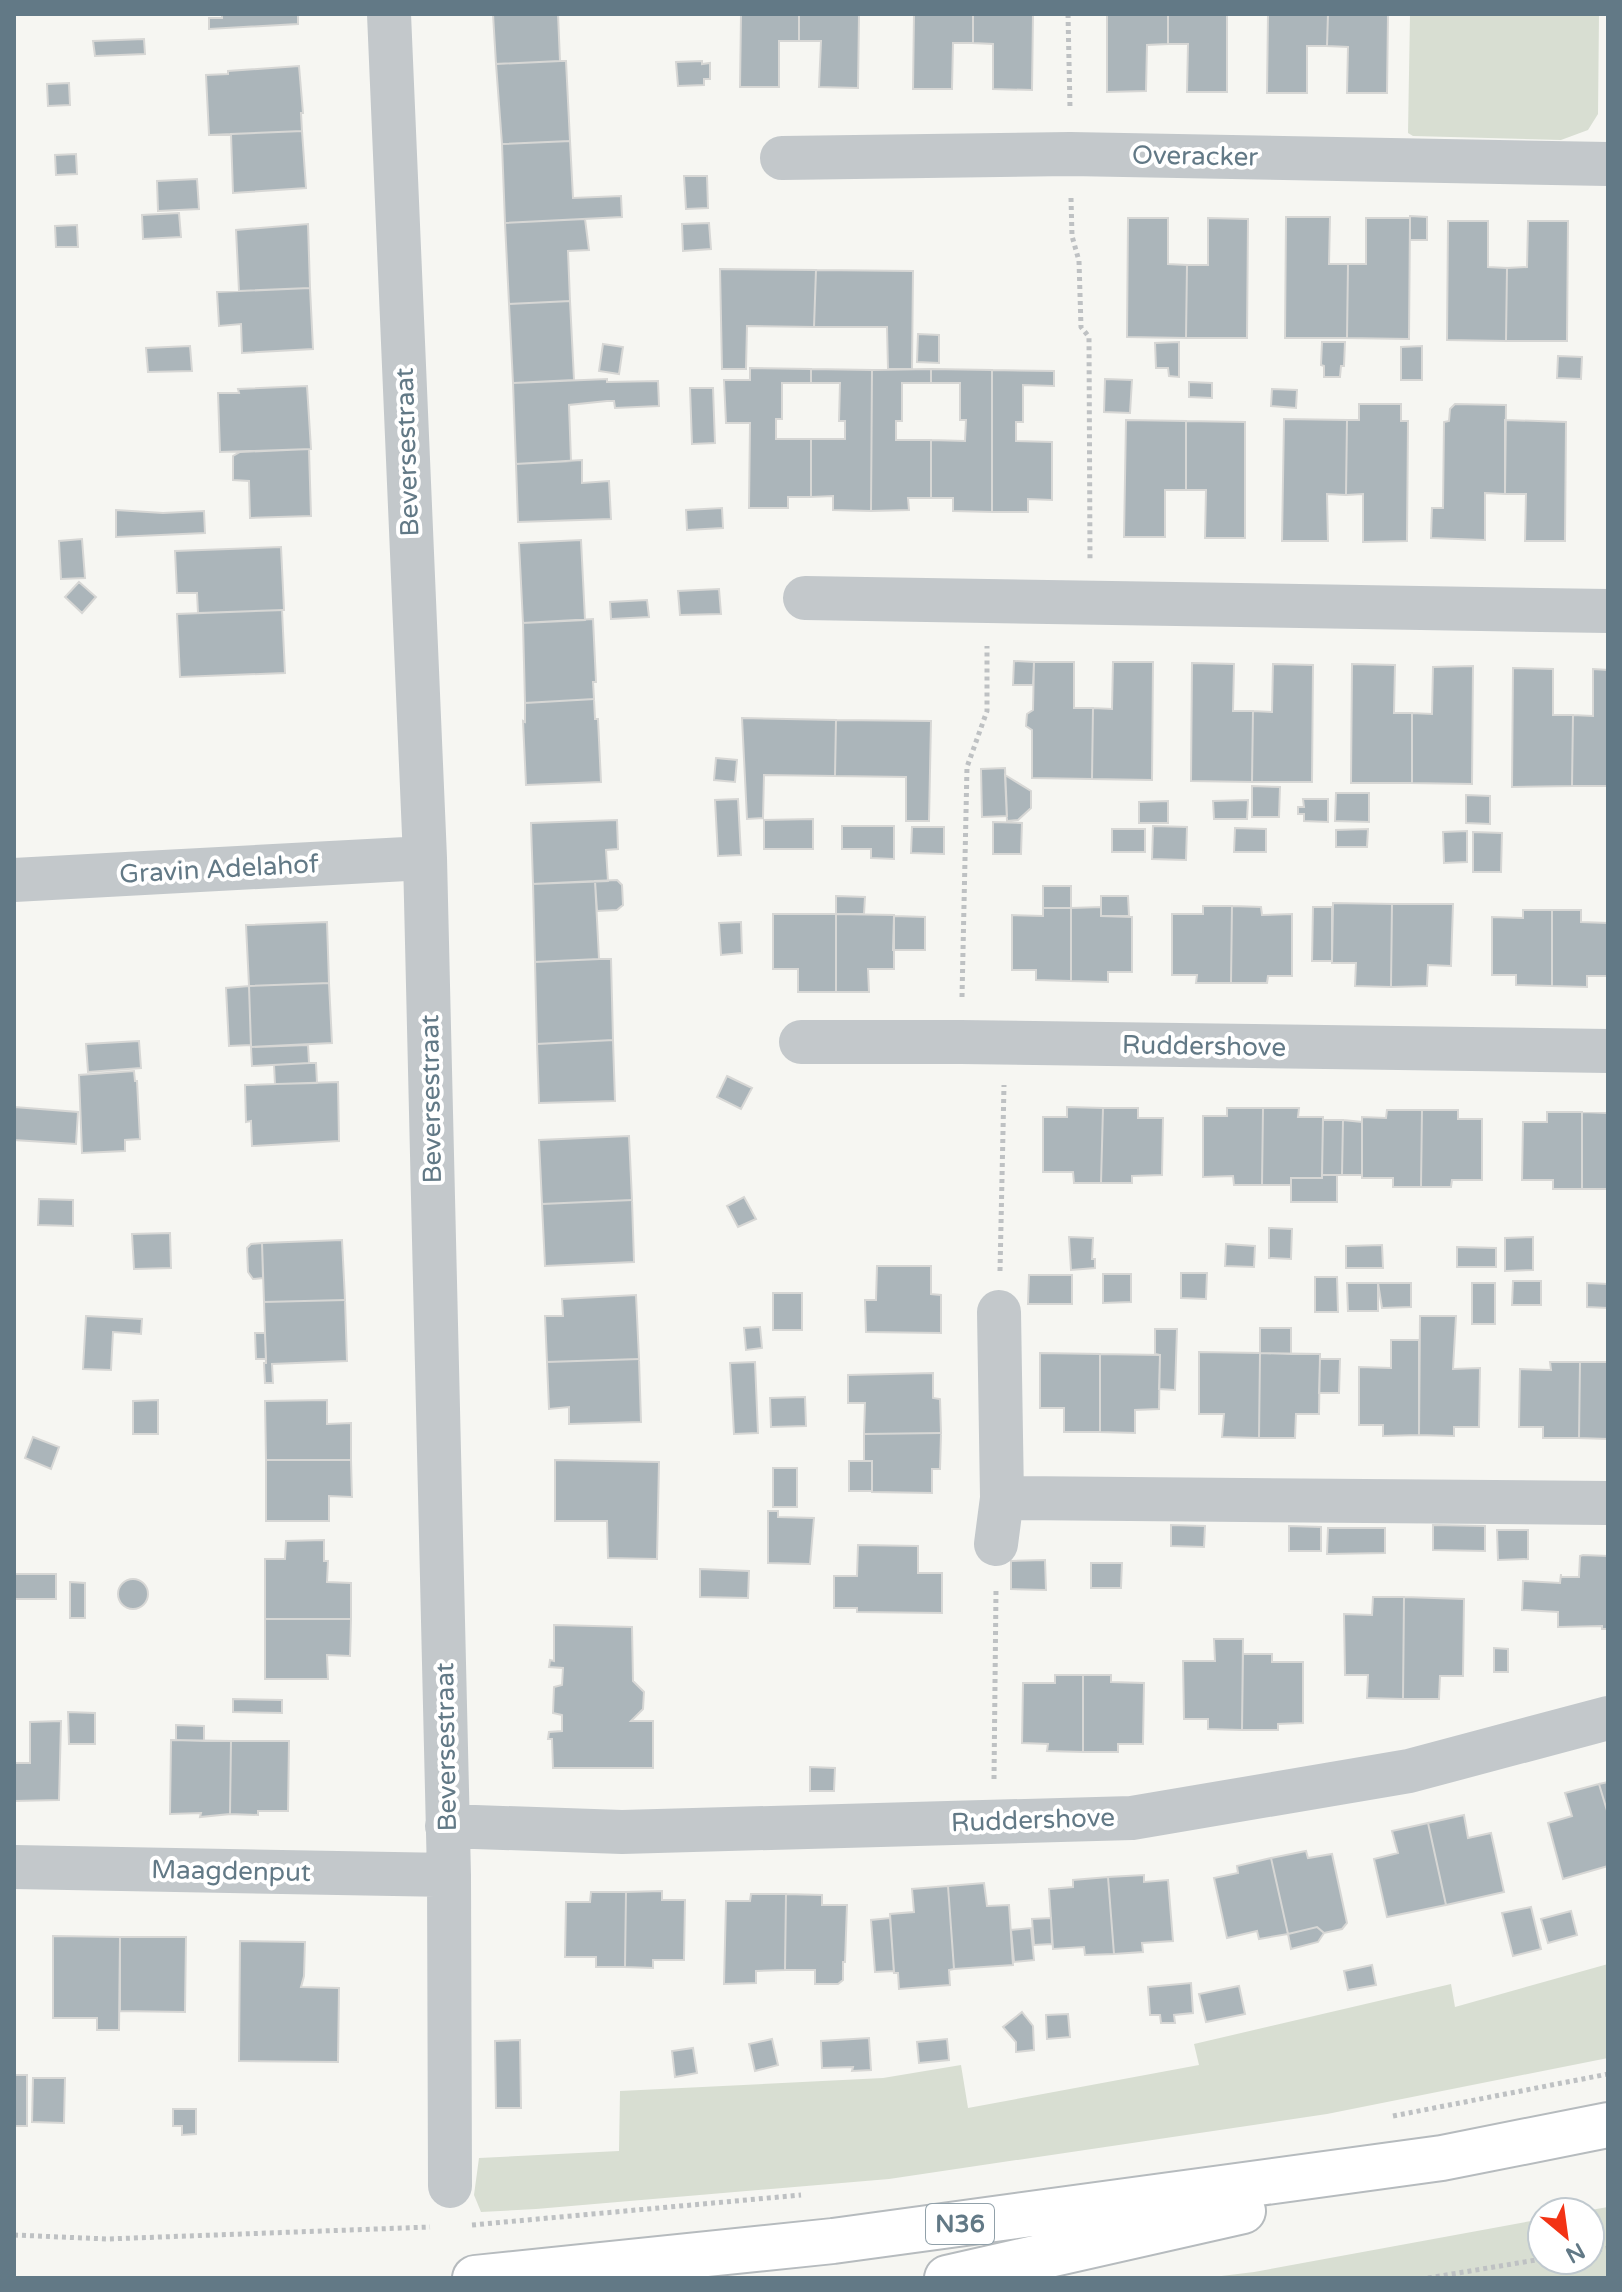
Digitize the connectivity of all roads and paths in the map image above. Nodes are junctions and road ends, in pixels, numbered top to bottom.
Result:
1 (389, 14) edge
2 (1068, 14) edge
3 (1070, 154) junction
4 (782, 158) dead end
5 (1608, 164) edge
6 (805, 598) dead end
7 (988, 600) junction
8 (1090, 602) junction
9 (1608, 611) edge
10 (425, 858) junction
11 (14, 880) edge
12 (801, 1042) dead end
13 (961, 1042) junction
14 (1005, 1044) junction
15 (1608, 1051) edge
16 (999, 1312) joint
17 (1002, 1498) junction
18 (1608, 1503) edge
19 (996, 1544) joint
20 (1608, 1718) edge
21 (994, 1821) junction
22 (447, 1826) junction
23 (14, 1867) edge
24 (449, 1875) junction
25 (1608, 2074) edge
26 (1379, 2118) dead end
27 (1608, 2125) edge
28 (1442, 2158) junction
29 (803, 2195) dead end
30 (456, 2206) joint
31 (431, 2227) dead end
32 (14, 2235) edge
33 (1526, 2262) edge
34 (475, 2278) edge
35 (947, 2278) edge
36 (1428, 2278) edge

1 - 10 street, Beversestraat
2 - 3 path
3 - 4 street, Overacker
3 - 5 street, Overacker
3 - 8 path
6 - 7 street
7 - 8 street
7 - 13 path
8 - 9 street
10 - 11 street, Gravin Adelahof
10 - 22 street, Beversestraat
12 - 13 street, Ruddershove
13 - 14 street, Ruddershove
14 - 15 street, Ruddershove
14 - 16 path
16 - 17 street
17 - 18 street
17 - 19 street
19 - 21 path
20 - 21 street, Ruddershove
21 - 22 street, Ruddershove
22 - 24 street, Beversestraat
23 - 24 street, Maagdenput
24 - 30 street, Beversestraat
25 - 26 path
27 - 28 main road, N36
28 - 34 main road, N36
28 - 35 main road, N36
29 - 30 path
31 - 32 path
33 - 36 path

